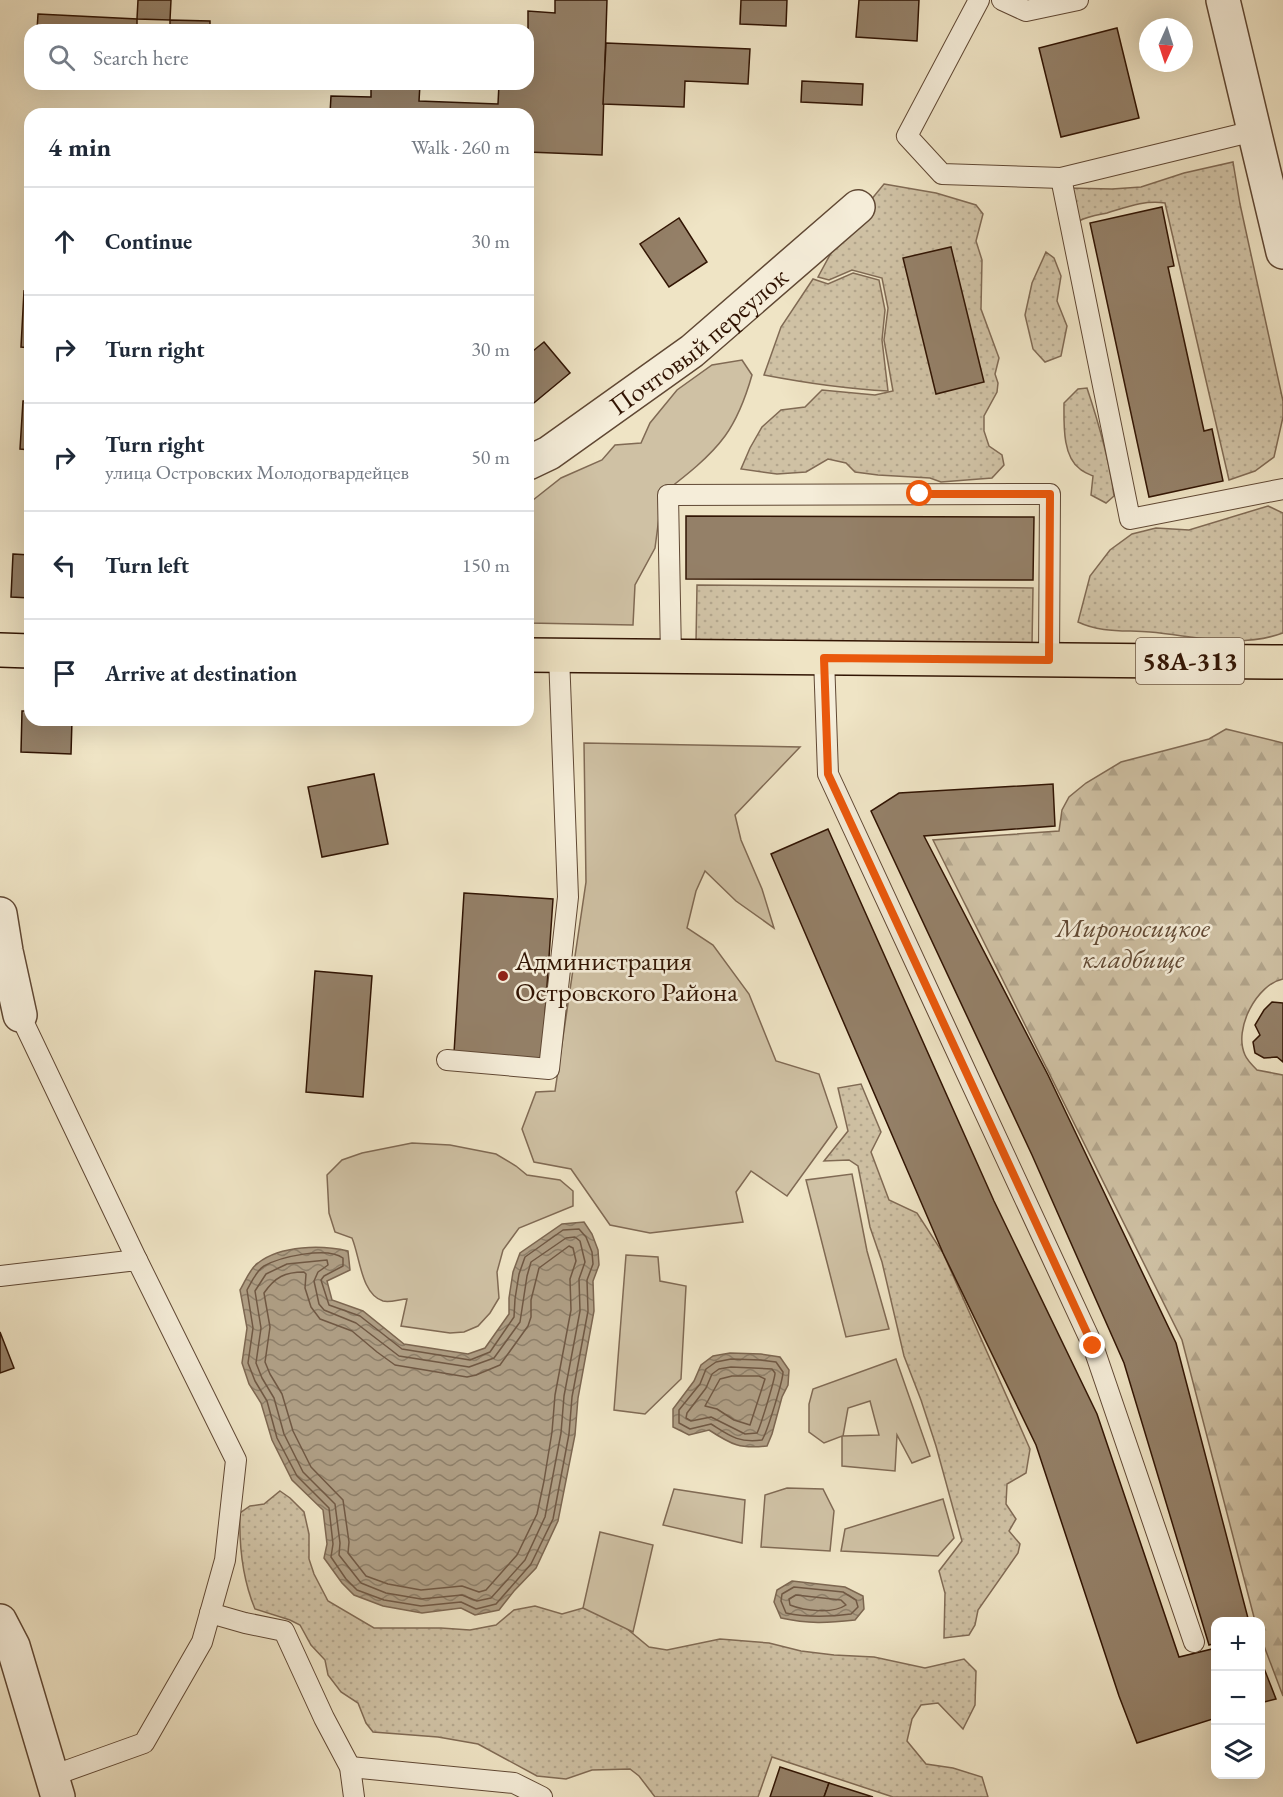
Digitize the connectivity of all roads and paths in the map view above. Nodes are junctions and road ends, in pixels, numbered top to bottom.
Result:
1 (979, 0) edge
2 (1002, 0) edge
3 (1078, 0) edge
4 (1223, 0) edge
5 (1254, 131) junction
6 (1061, 178) junction
7 (858, 207) dead end
8 (1283, 252) edge
9 (534, 460) edge
10 (1283, 489) edge
11 (0, 651) edge
12 (24, 651) edge
13 (543, 655) edge
14 (671, 657) junction
15 (824, 658) junction
16 (1049, 660) junction
17 (1283, 662) edge
18 (0, 914) edge
19 (20, 1015) joint
20 (447, 1060) dead end
21 (137, 1260) junction
22 (0, 1276) edge
23 (210, 1613) junction
24 (0, 1621) edge
25 (1194, 1642) dead end
26 (351, 1767) junction
27 (55, 1787) edge
28 (354, 1797) edge
29 (542, 1797) edge

1 - 6 lane
2 - 3 lane
4 - 5 street
5 - 6 lane
5 - 8 street
6 - 10 lane
7 - 9 street, Почтовый переулок
11 - 12 main road
13 - 14 main road, 58А-313
13 - 20 lane
14 - 15 main road, 58А-313
14 - 16 lane
15 - 16 main road, 58А-313
15 - 25 lane
16 - 17 main road, 58А-313
18 - 19 street
19 - 21 lane
21 - 22 lane
21 - 23 lane
23 - 26 lane
23 - 27 lane
24 - 27 street
26 - 28 lane
26 - 29 lane

